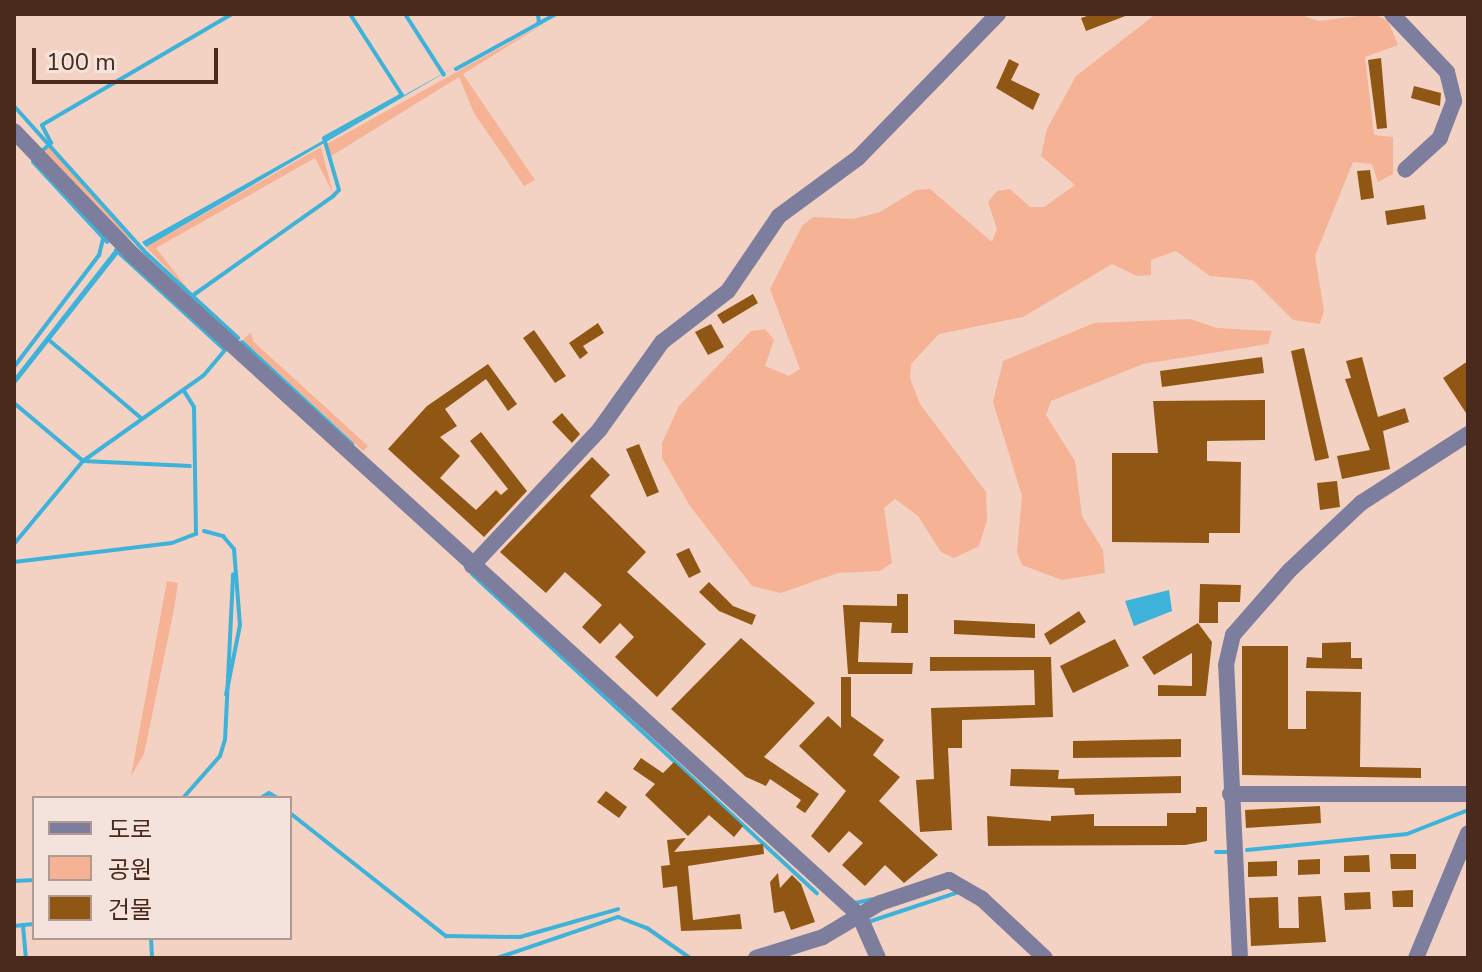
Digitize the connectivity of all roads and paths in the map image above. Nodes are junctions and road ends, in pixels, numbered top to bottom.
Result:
1 (998, 14) edge
2 (1392, 14) edge
3 (14, 131) edge
4 (1405, 170) dead end
5 (1468, 434) edge
6 (472, 566) junction
7 (1230, 794) junction
8 (1468, 794) edge
9 (1468, 833) edge
10 (859, 915) junction
11 (756, 958) edge
12 (878, 958) edge
13 (1045, 958) edge
14 (1240, 958) edge
15 (1416, 958) edge

1 - 6 street
2 - 4 street
3 - 6 street
5 - 7 street
6 - 10 street
7 - 8 street
7 - 14 street
9 - 15 street
10 - 11 street
10 - 12 street
10 - 13 street

